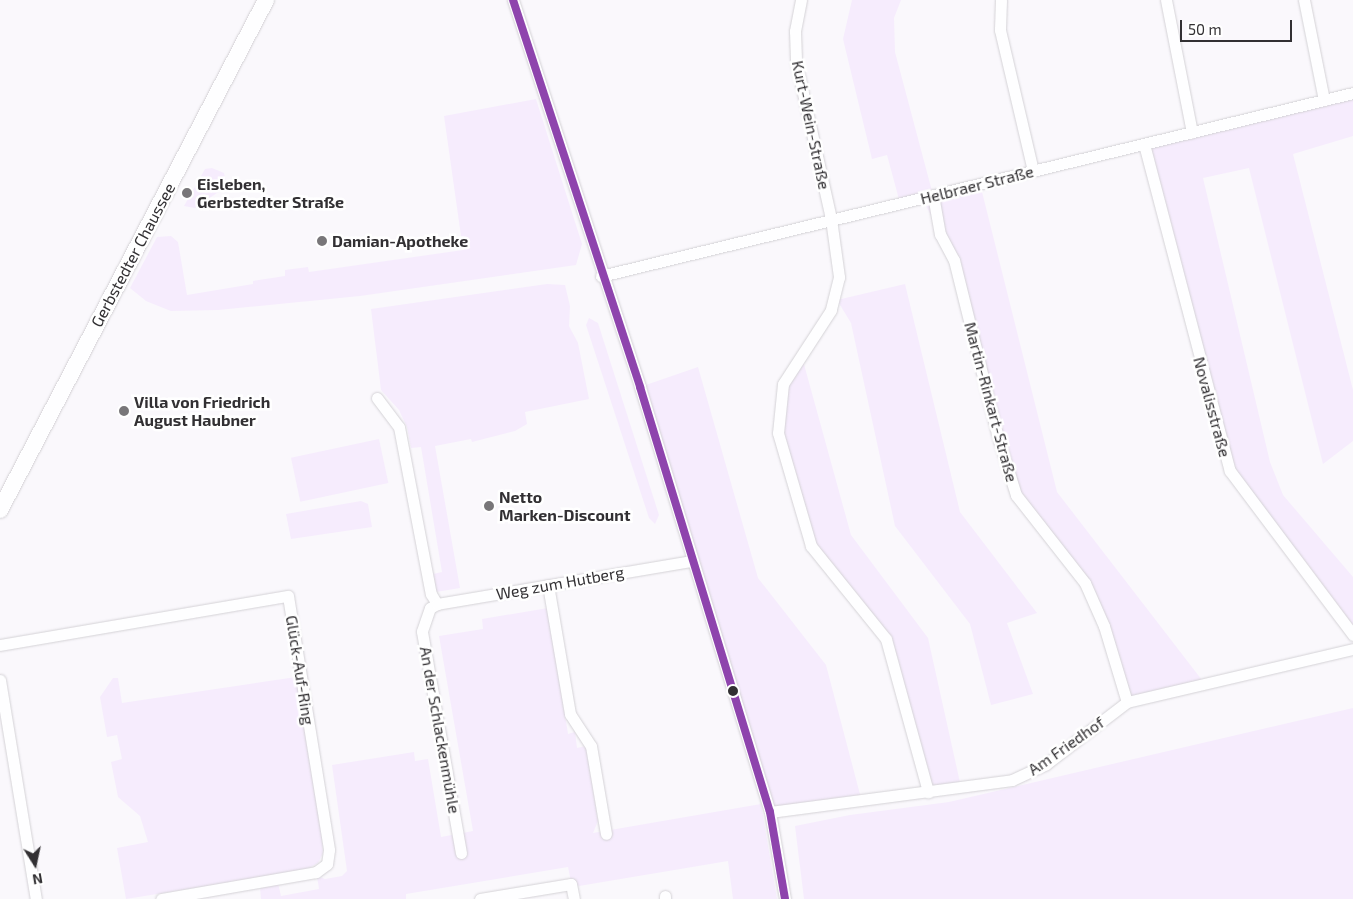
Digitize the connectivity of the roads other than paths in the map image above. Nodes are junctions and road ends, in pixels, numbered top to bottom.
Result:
1 (266, 0) edge
2 (513, 0) edge
3 (801, 0) edge
4 (1001, 0) edge
5 (1166, 0) edge
6 (1304, 0) edge
7 (1353, 93) edge
8 (1324, 100) junction
9 (1192, 132) junction
10 (1144, 144) junction
11 (1033, 171) junction
12 (933, 196) junction
13 (832, 220) junction
14 (601, 276) junction
15 (377, 398) dead end
16 (0, 510) edge
17 (692, 560) junction
18 (548, 585) junction
19 (434, 606) junction
20 (1353, 635) edge
21 (0, 645) edge
22 (1353, 649) edge
23 (0, 680) edge
24 (1127, 702) junction
25 (928, 792) junction
26 (770, 812) junction
27 (606, 834) dead end
28 (461, 853) dead end
29 (36, 899) edge
30 (161, 899) edge
31 (480, 899) edge
32 (574, 899) edge
33 (785, 899) edge

1 - 16 main road, Gerbstedter Chaussee
2 - 14 street
3 - 13 street, Kurt-Wein-Straße
4 - 11 street
5 - 9 street
6 - 8 street
7 - 8 street, Helbraer Straße
8 - 9 street, Helbraer Straße
9 - 10 street, Helbraer Straße
10 - 11 street, Helbraer Straße
10 - 20 street, Novalisstraße
11 - 12 street, Helbraer Straße
12 - 13 street, Helbraer Straße
12 - 24 street, Martin-Rinkart-Straße
13 - 14 street, Helbraer Straße
13 - 25 street, Kurt-Wein-Straße
14 - 17 street
15 - 19 street
17 - 18 street, Weg zum Hutberg
17 - 26 street
18 - 19 street, Weg zum Hutberg
18 - 27 street
19 - 28 street, An der Schlackenmühle
21 - 30 street, Glück-Auf-Ring
22 - 24 street, Am Friedhof
23 - 29 street
24 - 25 street, Am Friedhof
25 - 26 street, Am Friedhof
26 - 33 street
31 - 32 street

